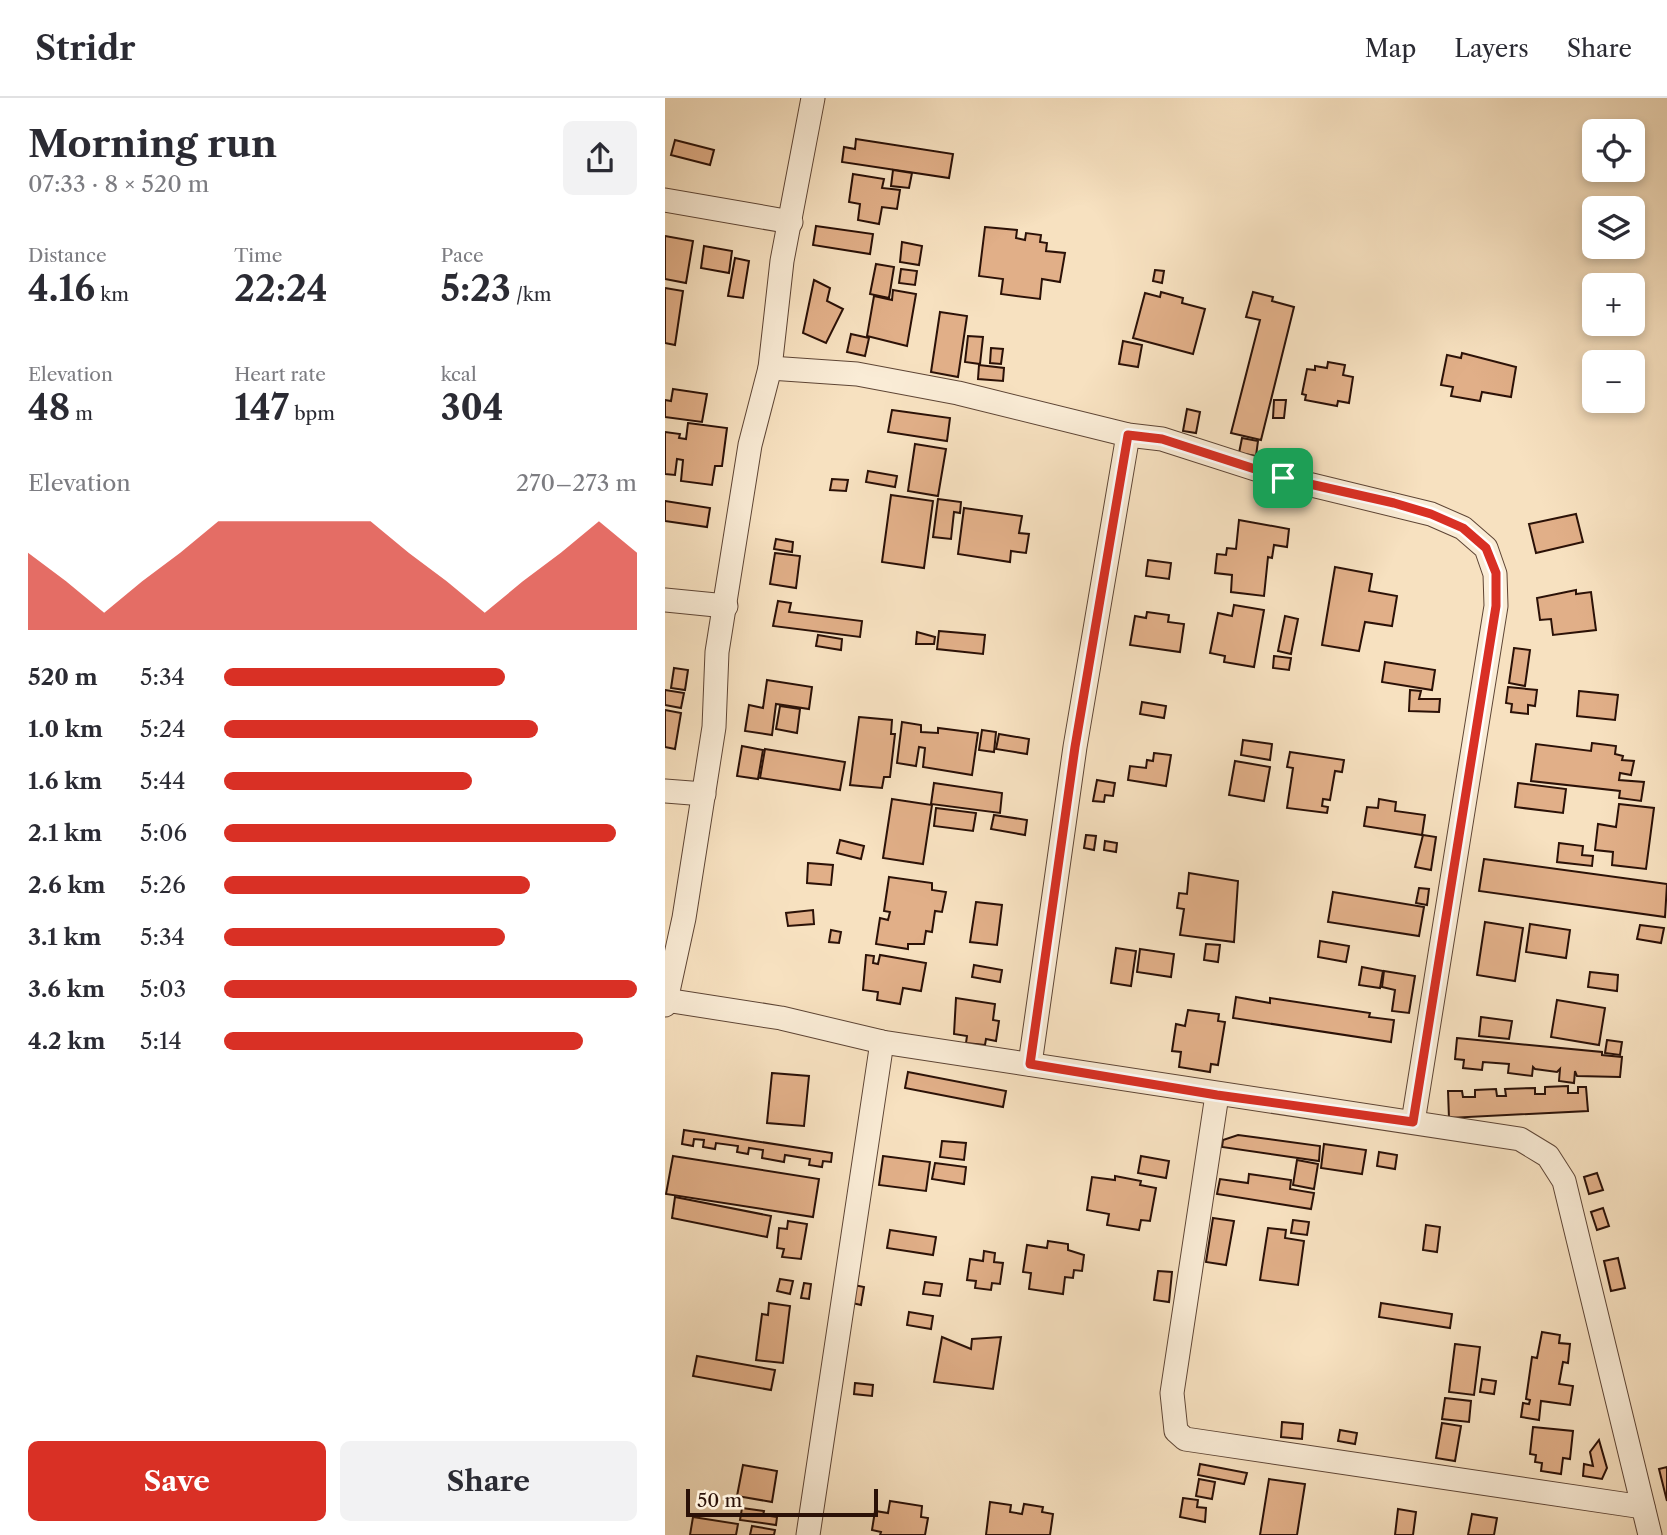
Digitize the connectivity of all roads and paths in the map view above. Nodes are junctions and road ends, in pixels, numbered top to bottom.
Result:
1 (813, 98) edge
2 (665, 200) edge
3 (790, 222) junction
4 (770, 368) junction
5 (1128, 435) junction
6 (665, 600) edge
7 (726, 606) junction
8 (665, 791) edge
9 (704, 794) junction
10 (666, 1003) edge
11 (882, 1042) junction
12 (1030, 1064) junction
13 (1217, 1095) junction
14 (1413, 1122) junction
15 (1643, 1507) junction
16 (808, 1535) edge
17 (1650, 1535) edge

1 - 3 street
2 - 3 street
3 - 4 street
4 - 5 street
4 - 7 street
5 - 12 street
5 - 14 street
6 - 7 street
7 - 9 street
8 - 9 street
9 - 10 street
10 - 11 street
11 - 12 street
11 - 16 street
12 - 13 street
13 - 14 street
13 - 15 street
14 - 15 street
15 - 17 street

